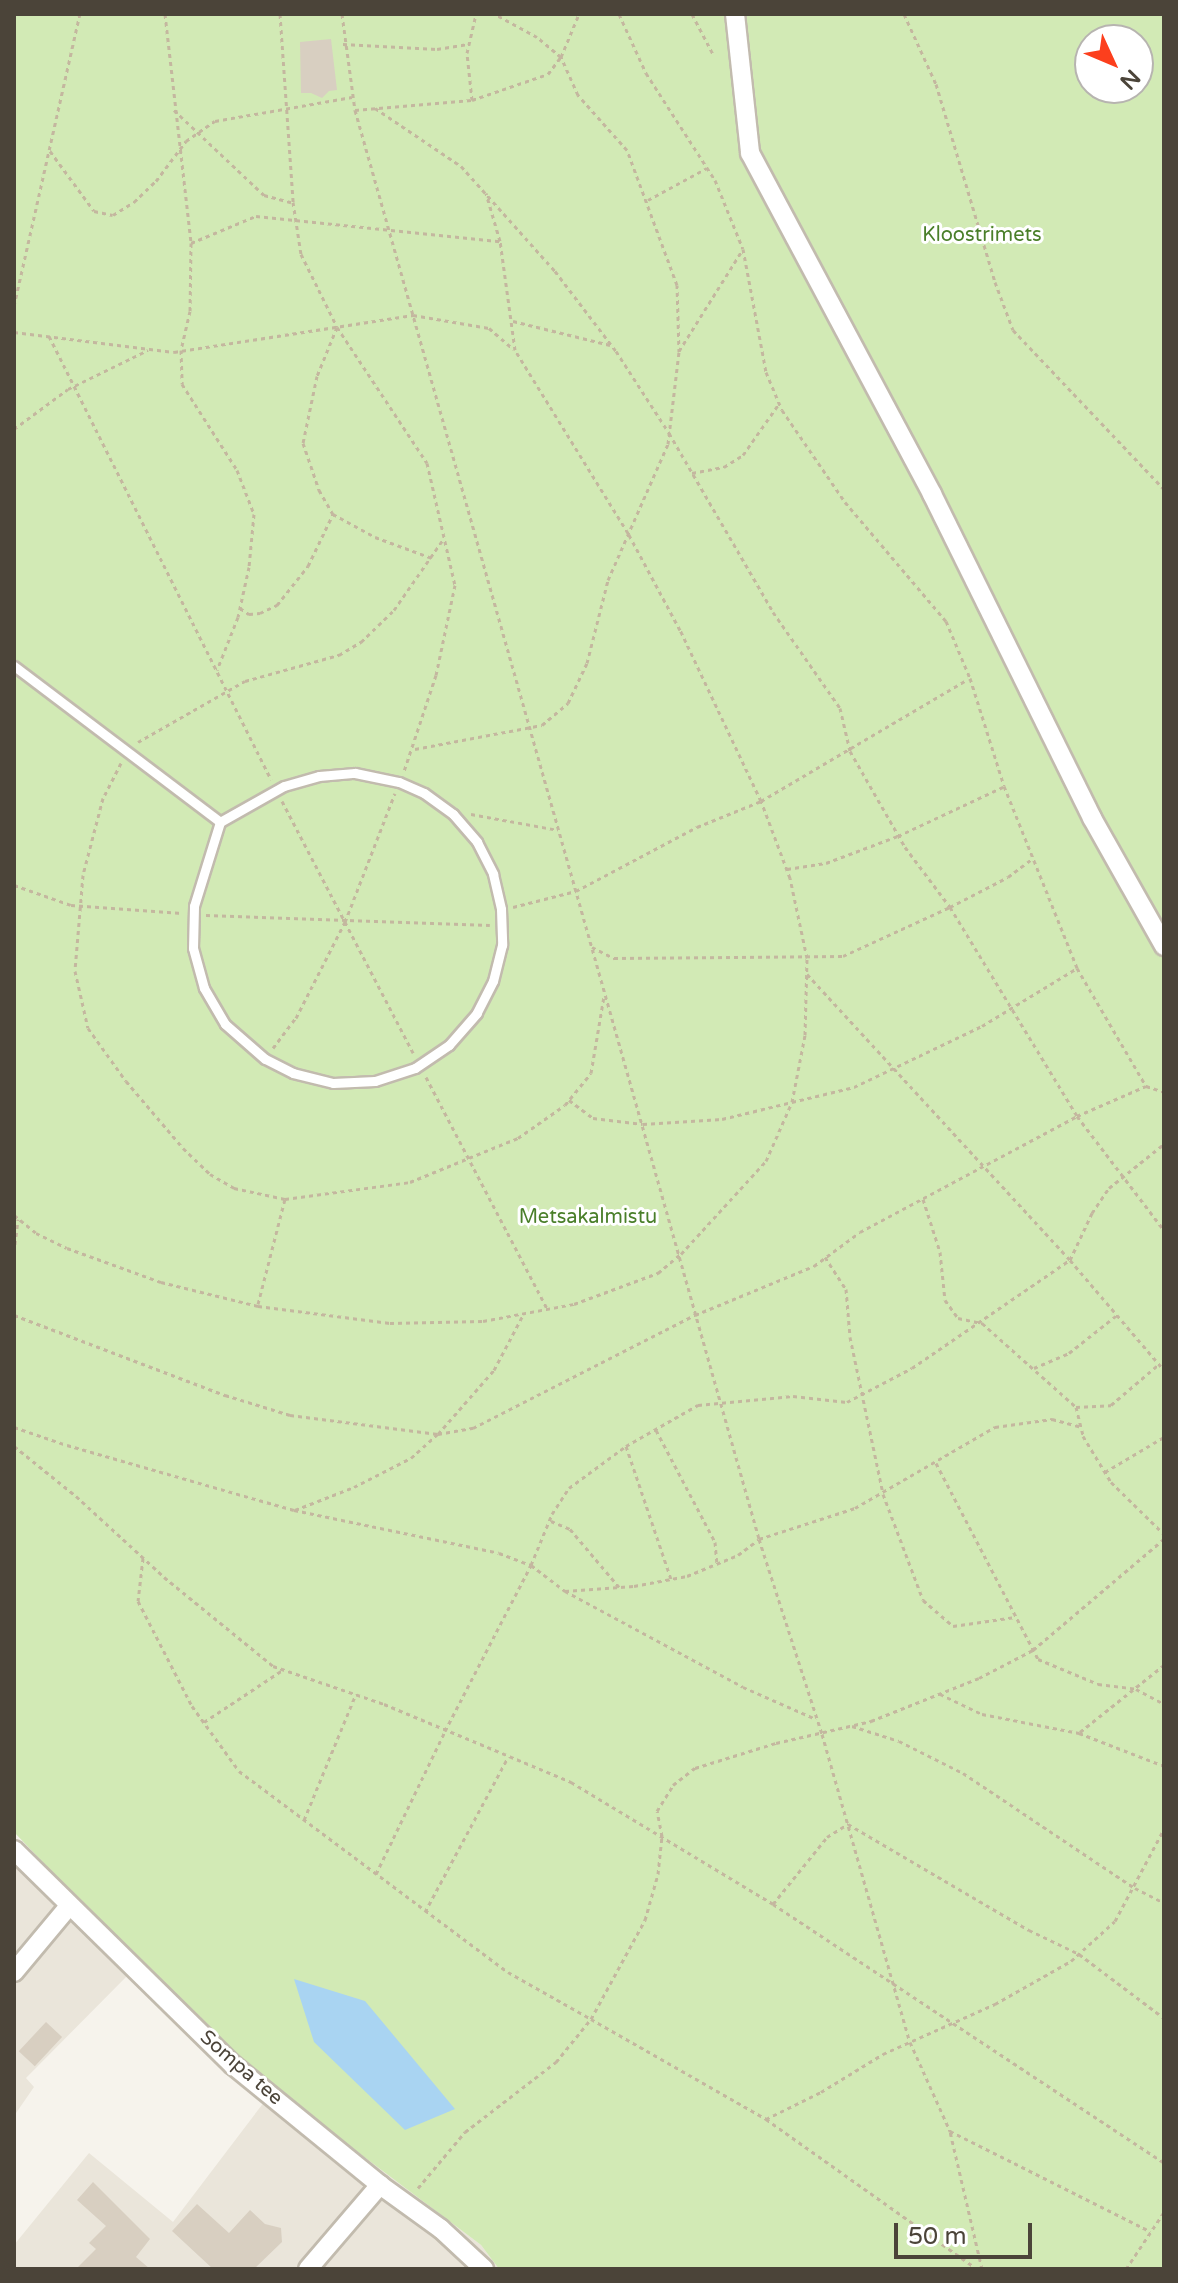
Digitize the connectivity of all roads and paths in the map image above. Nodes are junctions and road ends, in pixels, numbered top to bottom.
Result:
1 (80, 14) edge
2 (165, 14) edge
3 (280, 14) edge
4 (342, 14) edge
5 (476, 14) edge
6 (495, 14) edge
7 (579, 14) edge
8 (619, 14) edge
9 (692, 14) edge
10 (735, 14) edge
11 (904, 14) edge
12 (343, 44) junction
13 (470, 44) junction
14 (713, 54) dead end
15 (561, 57) junction
16 (352, 97) junction
17 (472, 100) junction
18 (287, 108) junction
19 (375, 108) junction
20 (174, 110) junction
21 (355, 110) junction
22 (197, 133) junction
23 (179, 147) junction
24 (50, 151) junction
25 (707, 168) junction
26 (486, 193) junction
27 (648, 200) junction
28 (293, 202) junction
29 (296, 220) junction
30 (388, 228) junction
31 (500, 241) junction
32 (191, 243) junction
33 (743, 249) junction
34 (14, 306) edge
35 (413, 315) junction
36 (513, 321) junction
37 (337, 327) junction
38 (14, 332) edge
39 (49, 336) junction
40 (612, 345) junction
41 (150, 349) junction
42 (181, 350) junction
43 (515, 350) junction
44 (679, 352) junction
45 (73, 386) junction
46 (780, 403) junction
47 (14, 429) edge
48 (669, 433) junction
49 (692, 473) junction
50 (1164, 489) edge
51 (333, 514) junction
52 (628, 533) junction
53 (444, 538) junction
54 (432, 558) junction
55 (240, 608) junction
56 (14, 666) edge
57 (217, 670) junction
58 (970, 678) junction
59 (225, 692) junction
60 (529, 727) junction
61 (413, 750) junction
62 (850, 751) junction
63 (127, 752) junction
64 (399, 782) junction
65 (1004, 786) junction
66 (277, 791) junction
67 (761, 801) junction
68 (444, 808) junction
69 (220, 822) junction
70 (558, 830) junction
71 (898, 836) junction
72 (1033, 858) junction
73 (787, 869) junction
74 (14, 885) edge
75 (576, 891) junction
76 (950, 907) junction
77 (501, 909) junction
78 (194, 914) junction
79 (345, 922) junction
80 (502, 924) junction
81 (1164, 946) edge
82 (591, 947) junction
83 (807, 958) junction
84 (1077, 968) junction
85 (807, 974) junction
86 (1014, 1007) junction
87 (265, 1059) junction
88 (420, 1065) junction
89 (894, 1068) junction
90 (1146, 1086) junction
91 (1164, 1092) edge
92 (569, 1100) dead end
93 (792, 1102) junction
94 (1077, 1116) junction
95 (643, 1124) junction
96 (1164, 1144) edge
97 (985, 1167) junction
98 (1123, 1176) junction
99 (285, 1199) dead end
100 (923, 1199) junction
101 (16, 1217) edge
102 (1164, 1230) edge
103 (14, 1252) edge
104 (681, 1254) junction
105 (825, 1257) junction
106 (1070, 1260) junction
107 (258, 1306) junction
108 (547, 1309) junction
109 (524, 1313) junction
110 (14, 1315) edge
111 (695, 1315) junction
112 (1117, 1315) junction
113 (982, 1323) junction
114 (1159, 1364) junction
115 (1034, 1368) junction
116 (1164, 1370) edge
117 (862, 1394) junction
118 (721, 1406) junction
119 (1076, 1407) junction
120 (14, 1427) edge
121 (1081, 1427) junction
122 (656, 1429) junction
123 (438, 1434) junction
124 (1164, 1437) edge
125 (14, 1446) edge
126 (626, 1446) junction
127 (936, 1463) junction
128 (1105, 1472) junction
129 (883, 1494) junction
130 (294, 1510) junction
131 (550, 1520) junction
132 (1164, 1536) edge
133 (759, 1539) junction
134 (143, 1558) junction
135 (717, 1564) junction
136 (531, 1565) junction
137 (671, 1579) junction
138 (619, 1587) junction
139 (565, 1591) junction
140 (1015, 1617) junction
141 (1033, 1650) junction
142 (1164, 1665) edge
143 (284, 1669) junction
144 (1136, 1689) junction
145 (356, 1694) junction
146 (940, 1694) junction
147 (1164, 1704) edge
148 (817, 1719) junction
149 (204, 1722) junction
150 (852, 1726) junction
151 (445, 1731) junction
152 (1079, 1733) junction
153 (822, 1734) junction
154 (508, 1757) junction
155 (1164, 1766) edge
156 (304, 1820) junction
157 (848, 1824) junction
158 (1164, 1829) edge
159 (662, 1836) junction
160 (14, 1850) edge
161 (376, 1874) junction
162 (1135, 1888) junction
163 (1164, 1903) edge
164 (773, 1904) junction
165 (69, 1906) junction
166 (425, 1913) junction
167 (1079, 1954) junction
168 (14, 1972) edge
169 (895, 1986) junction
170 (1164, 2018) edge
171 (591, 2019) junction
172 (953, 2023) junction
173 (910, 2042) junction
174 (766, 2119) junction
175 (950, 2131) junction
176 (1164, 2163) edge
177 (380, 2185) junction
178 (405, 2203) junction
179 (1164, 2212) edge
180 (1150, 2231) junction
181 (308, 2269) edge
182 (484, 2269) edge
183 (980, 2269) edge
184 (1126, 2269) edge

1 - 24 path
2 - 20 path
3 - 18 path
4 - 12 path
5 - 13 path
6 - 15 path
7 - 15 path
8 - 25 path
9 - 14 path
10 - 81 street
11 - 50 path
12 - 13 path
12 - 16 path
13 - 17 path
15 - 17 path
15 - 27 path
16 - 18 path
16 - 21 path
17 - 19 path
18 - 22 path
18 - 28 path
19 - 21 path
19 - 26 path
20 - 22 path
20 - 23 path
21 - 30 path
22 - 23 path
22 - 28 path
23 - 24 path
23 - 32 path
24 - 34 path
25 - 27 path
25 - 33 path
26 - 31 path
26 - 40 path
27 - 44 path
28 - 29 path
29 - 30 path
29 - 32 path
29 - 37 path
30 - 31 path
30 - 35 path
31 - 36 path
32 - 42 path
33 - 44 path
33 - 46 path
35 - 37 path
35 - 43 path
35 - 60 path
36 - 40 path
36 - 43 path
37 - 42 path
37 - 51 path
37 - 53 path
38 - 39 path
39 - 41 path
39 - 45 path
40 - 48 path
41 - 42 path
41 - 45 path
42 - 55 path
43 - 52 path
44 - 48 path
45 - 47 path
45 - 57 path
46 - 49 path
46 - 58 path
48 - 49 path
48 - 52 path
49 - 62 path
51 - 54 path
51 - 55 path
52 - 60 path
52 - 67 path
53 - 54 path
53 - 61 path
54 - 59 path
55 - 57 path
56 - 63 lane
57 - 59 path
58 - 62 path
58 - 65 path
59 - 63 path
59 - 66 path
60 - 61 path
60 - 70 path
61 - 64 path
62 - 67 path
62 - 71 path
63 - 69 lane
64 - 66 lane
64 - 68 lane
64 - 79 path
65 - 71 path
65 - 72 path
66 - 69 lane
66 - 79 path
67 - 73 path
67 - 75 path
68 - 70 path
68 - 77 lane
69 - 78 lane
70 - 75 path
71 - 73 path
71 - 76 path
72 - 76 path
72 - 84 path
73 - 83 path
74 - 78 path
75 - 77 path
75 - 82 path
76 - 83 path
76 - 86 path
77 - 80 lane
78 - 79 path
78 - 87 lane
79 - 80 path
79 - 87 path
79 - 88 path
80 - 88 lane
82 - 83 path
82 - 95 path
83 - 85 path
84 - 86 path
84 - 90 path
85 - 89 path
85 - 93 path
86 - 89 path
86 - 94 path
87 - 88 lane
88 - 108 path
89 - 93 path
89 - 97 path
90 - 91 path
90 - 94 path
92 - 95 path
93 - 95 path
93 - 104 path
94 - 97 path
94 - 98 path
95 - 104 path
96 - 98 path
97 - 100 path
97 - 106 path
98 - 102 path
98 - 106 path
99 - 107 path
100 - 105 path
100 - 113 path
101 - 103 path
101 - 107 path
104 - 108 path
104 - 111 path
105 - 111 path
105 - 117 path
106 - 112 path
106 - 113 path
107 - 109 path
108 - 109 path
109 - 123 path
110 - 123 path
111 - 118 path
111 - 123 path
112 - 114 path
112 - 115 path
113 - 115 path
113 - 117 path
114 - 116 path
114 - 119 path
115 - 119 path
117 - 118 path
117 - 129 path
118 - 122 path
118 - 133 path
119 - 121 path
120 - 130 path
121 - 127 path
121 - 128 path
122 - 126 path
122 - 135 path
123 - 130 path
124 - 128 path
125 - 134 path
126 - 131 path
126 - 137 path
127 - 129 path
127 - 140 path
128 - 132 path
129 - 133 path
129 - 140 path
130 - 136 path
131 - 136 path
131 - 138 path
132 - 141 path
133 - 135 path
133 - 148 path
134 - 143 path
134 - 149 path
135 - 137 path
136 - 139 path
136 - 151 path
137 - 138 path
138 - 139 path
139 - 148 path
140 - 141 path
141 - 144 path
141 - 146 path
142 - 144 path
143 - 145 path
143 - 149 path
144 - 147 path
144 - 152 path
145 - 151 path
145 - 156 path
146 - 150 path
146 - 152 path
148 - 153 path
149 - 156 path
150 - 153 path
150 - 162 path
151 - 154 path
151 - 161 path
152 - 155 path
153 - 157 path
153 - 159 path
154 - 159 path
154 - 166 path
156 - 161 path
157 - 164 path
157 - 167 path
157 - 169 path
158 - 162 path
159 - 164 path
159 - 171 path
160 - 165 street, Sompa tee
161 - 166 path
162 - 163 path
162 - 167 path
164 - 169 path
165 - 168 street
165 - 177 street, Sompa tee
166 - 171 path
167 - 170 path
167 - 172 path
169 - 172 path
169 - 173 path
171 - 174 path
171 - 178 path
172 - 173 path
172 - 176 path
173 - 174 path
173 - 175 path
174 - 183 path
175 - 180 path
175 - 183 path
177 - 178 street, Sompa tee
177 - 181 street
178 - 182 street, Sompa tee
179 - 180 path
180 - 184 path

